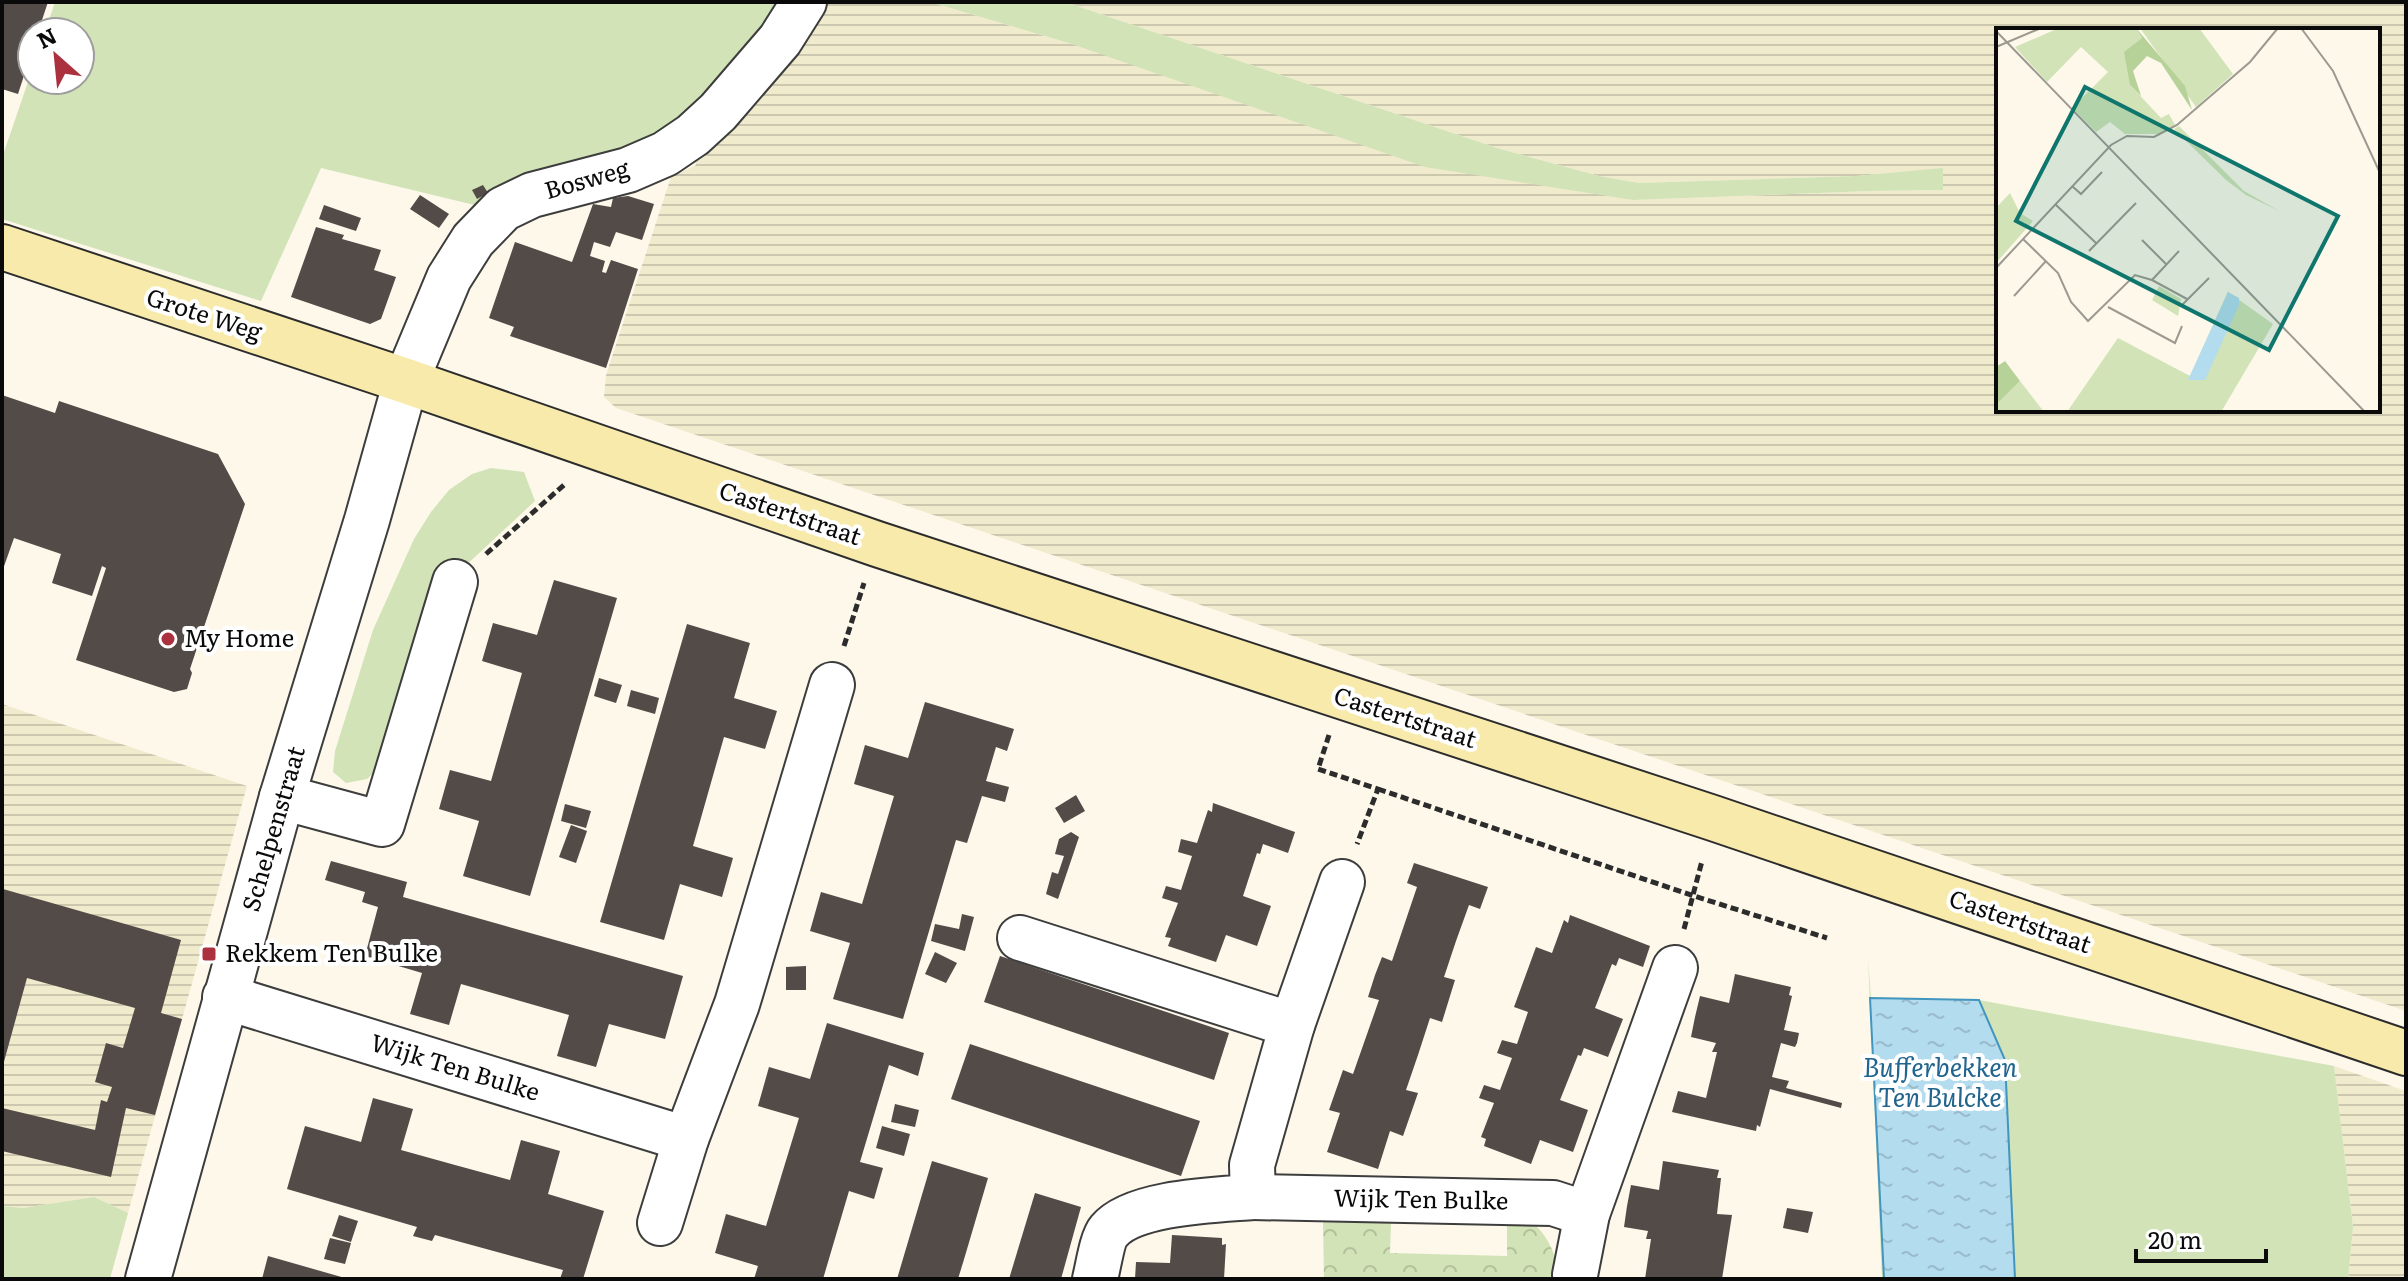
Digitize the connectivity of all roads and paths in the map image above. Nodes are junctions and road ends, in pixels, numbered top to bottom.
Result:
1 (804, 2) edge
2 (2, 247) edge
3 (406, 381) junction
4 (603, 449) junction
5 (877, 544) junction
6 (455, 582) joint
7 (832, 685) joint
8 (1343, 698) junction
9 (1378, 789) junction
10 (282, 797) junction
11 (1713, 818) junction
12 (1342, 882) joint
13 (1694, 896) junction
14 (1020, 938) dead end
15 (1827, 938) dead end
16 (1675, 968) joint
17 (225, 997) junction
18 (1292, 1025) junction
19 (2406, 1053) edge
20 (686, 1139) junction
21 (1253, 1197) junction
22 (1587, 1214) junction
23 (660, 1223) dead end
24 (1575, 1275) dead end
25 (148, 1279) edge
26 (1095, 1279) edge

1 - 3 street, Bosweg
2 - 3 main road, Grote Weg
3 - 4 main road, Castertstraat
3 - 10 street, Schelpenstraat
4 - 5 main road, Castertstraat
4 - 6 path
5 - 7 path
5 - 8 main road, Castertstraat
6 - 10 street
7 - 20 street
8 - 9 path
8 - 11 main road, Castertstraat
9 - 12 path
9 - 13 path
10 - 17 street, Schelpenstraat
11 - 13 path
11 - 19 main road, Castertstraat
12 - 18 street
13 - 15 path
13 - 16 path
14 - 18 street
16 - 22 street
17 - 20 street, Wijk Ten Bulke
17 - 25 street, Schelpenstraat
18 - 21 street
20 - 23 street
21 - 22 street, Wijk Ten Bulke
21 - 26 street, Wijk Ten Bulke
22 - 24 street

